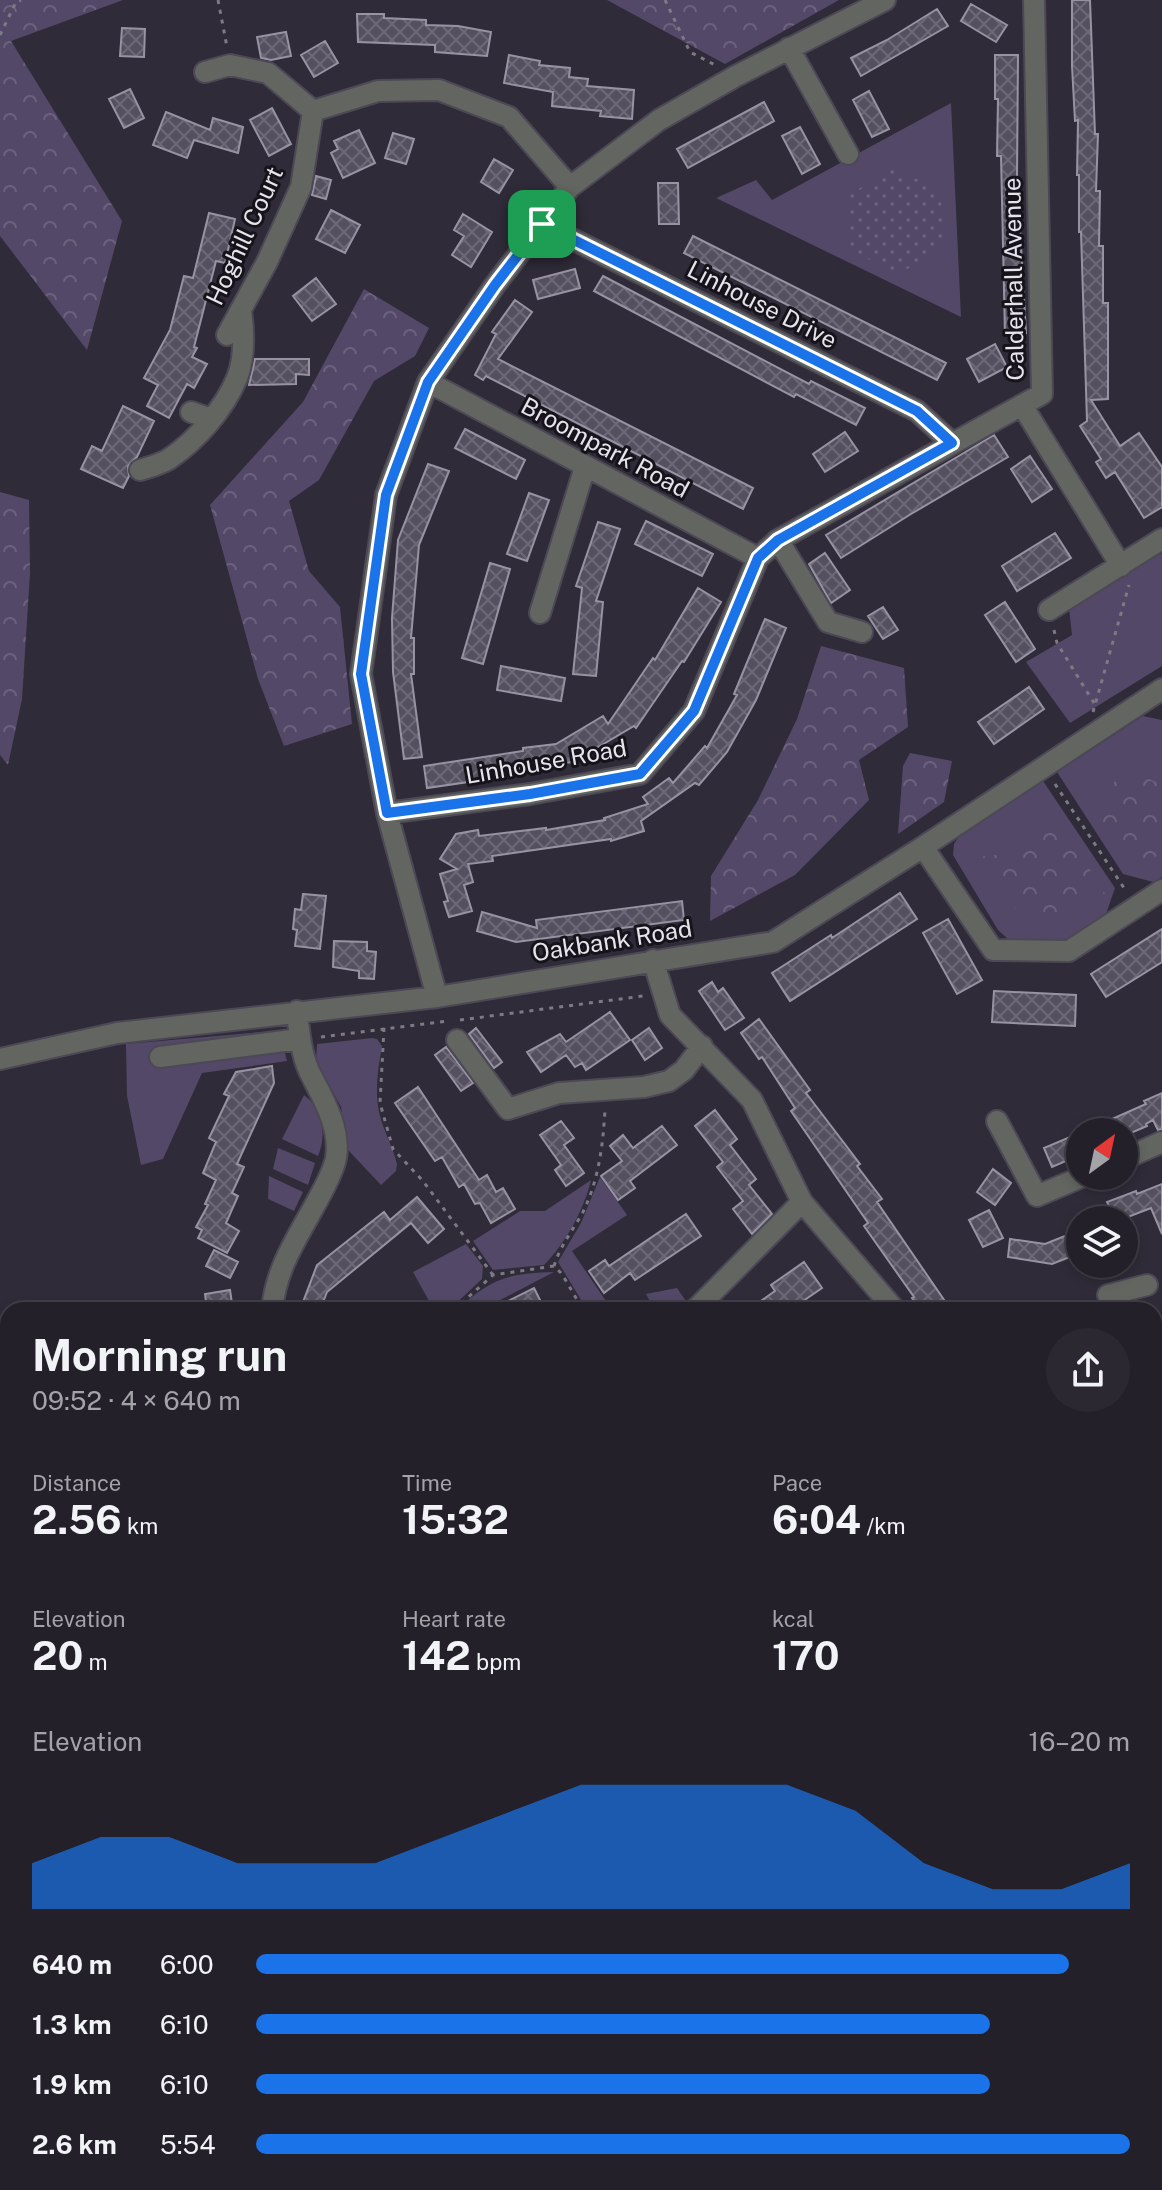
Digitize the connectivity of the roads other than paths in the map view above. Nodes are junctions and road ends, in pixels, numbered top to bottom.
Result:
1 (885, 0) edge
2 (1034, 0) edge
3 (789, 48) junction
4 (205, 72) dead end
5 (313, 111) junction
6 (848, 154) dead end
7 (570, 187) junction
8 (542, 224) junction
9 (241, 310) junction
10 (227, 335) dead end
11 (428, 382) junction
12 (1022, 405) junction
13 (952, 443) junction
14 (585, 467) junction
15 (140, 470) dead end
16 (1162, 539) edge
17 (778, 540) junction
18 (758, 558) junction
19 (1125, 575) junction
20 (1049, 610) road end
21 (540, 613) dead end
22 (862, 632) dead end
23 (1159, 696) edge
24 (387, 813) junction
25 (923, 847) junction
26 (1162, 890) edge
27 (653, 960) junction
28 (437, 997) junction
29 (297, 1011) junction
30 (300, 1039) junction
31 (457, 1040) dead end
32 (702, 1046) junction
33 (160, 1057) dead end
34 (0, 1059) edge
35 (997, 1121) dead end
36 (1162, 1142) edge
37 (1138, 1153) edge
38 (1066, 1184) edge
39 (802, 1202) junction
40 (273, 1302) edge
41 (703, 1302) edge
42 (888, 1302) edge

1 - 3 street
2 - 12 street, Calderhall Avenue
3 - 6 street
3 - 7 street
4 - 5 street
5 - 7 street
5 - 9 street, Hoghill Court
7 - 8 street
8 - 11 street
8 - 13 street, Linhouse Drive
9 - 10 street, Hoghill Court
9 - 15 street
11 - 14 street, Broompark Road
11 - 24 street
12 - 13 street, Linhouse Road
12 - 19 street, Calderhall Avenue
13 - 17 street, Linhouse Road
14 - 18 street, Broompark Road
14 - 21 street
16 - 19 street
17 - 18 street, Linhouse Road
17 - 22 street
18 - 24 street, Linhouse Road
19 - 20 street
23 - 25 street, Oakbank Road
24 - 28 street
25 - 26 street
25 - 27 street, Oakbank Road
27 - 28 street, Oakbank Road
27 - 32 street
28 - 29 street, Oakbank Road
29 - 30 street
29 - 34 street, Oakbank Road
30 - 33 street
30 - 40 street
31 - 32 street
32 - 39 street
35 - 38 street
36 - 37 street
39 - 41 street
39 - 42 street

